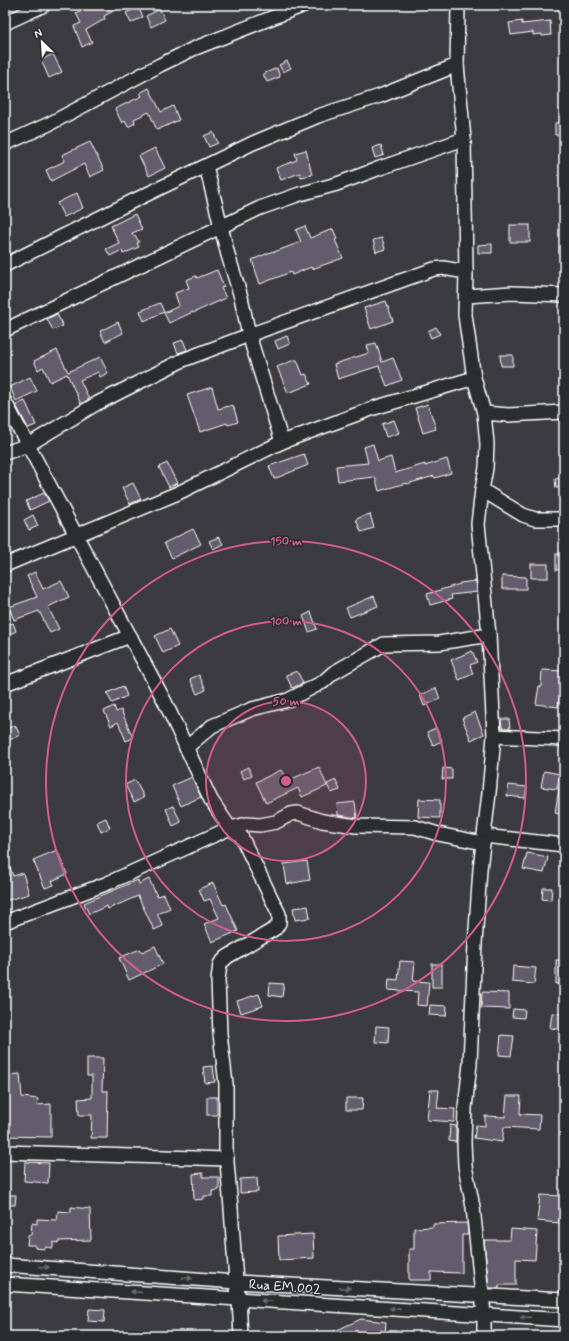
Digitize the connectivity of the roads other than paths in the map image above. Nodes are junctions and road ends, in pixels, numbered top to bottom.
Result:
1 (44, 5) edge
2 (303, 5) edge
3 (458, 5) edge
4 (5, 23) edge
5 (457, 65) junction
6 (464, 139) junction
7 (5, 144) edge
8 (206, 166) junction
9 (221, 226) junction
10 (5, 265) edge
11 (466, 272) junction
12 (564, 295) edge
13 (466, 296) junction
14 (5, 330) edge
15 (249, 335) junction
16 (474, 378) junction
17 (5, 402) edge
18 (564, 412) edge
19 (484, 414) junction
20 (282, 442) junction
21 (28, 445) junction
22 (5, 453) edge
23 (482, 490) junction
24 (564, 519) edge
25 (77, 536) junction
26 (5, 565) edge
27 (489, 635) junction
28 (130, 636) junction
29 (5, 684) edge
30 (494, 736) junction
31 (564, 739) edge
32 (186, 748) junction
33 (230, 828) junction
34 (484, 839) junction
35 (564, 845) edge
36 (5, 922) edge
37 (5, 1152) edge
38 (227, 1159) junction
39 (5, 1264) edge
40 (236, 1282) junction
41 (5, 1284) edge
42 (482, 1296) junction
43 (239, 1299) junction
44 (564, 1300) edge
45 (484, 1314) junction
46 (564, 1320) edge
47 (241, 1336) edge
48 (484, 1336) edge

1 - 4 street
2 - 7 street
3 - 5 street
5 - 6 street
5 - 8 street
6 - 9 street
6 - 11 street
8 - 9 street
8 - 10 street
9 - 14 street
9 - 15 street
11 - 13 street
11 - 15 street
12 - 13 street
13 - 16 street
15 - 20 street
15 - 21 street
16 - 19 street
16 - 20 street
17 - 21 street
18 - 19 street
19 - 23 street
20 - 25 street
21 - 22 street
21 - 25 street
23 - 24 street
23 - 27 street
25 - 26 street
25 - 28 street
27 - 30 street
27 - 32 street
28 - 29 street
28 - 32 street
30 - 31 street
30 - 34 street
32 - 33 street
33 - 34 street
33 - 36 street
33 - 38 street
34 - 35 street
34 - 42 street
37 - 38 street
38 - 40 street
39 -> 40 street, Rua EM.002
40 -> 42 street, Rua EM.002
40 - 43 street
43 -> 41 street, Rua EM.002
42 - 44 street, Rua EM.002
42 - 45 street
45 -> 43 street, Rua EM.002
43 - 47 street
46 -> 45 street, Rua EM.002
45 - 48 street

